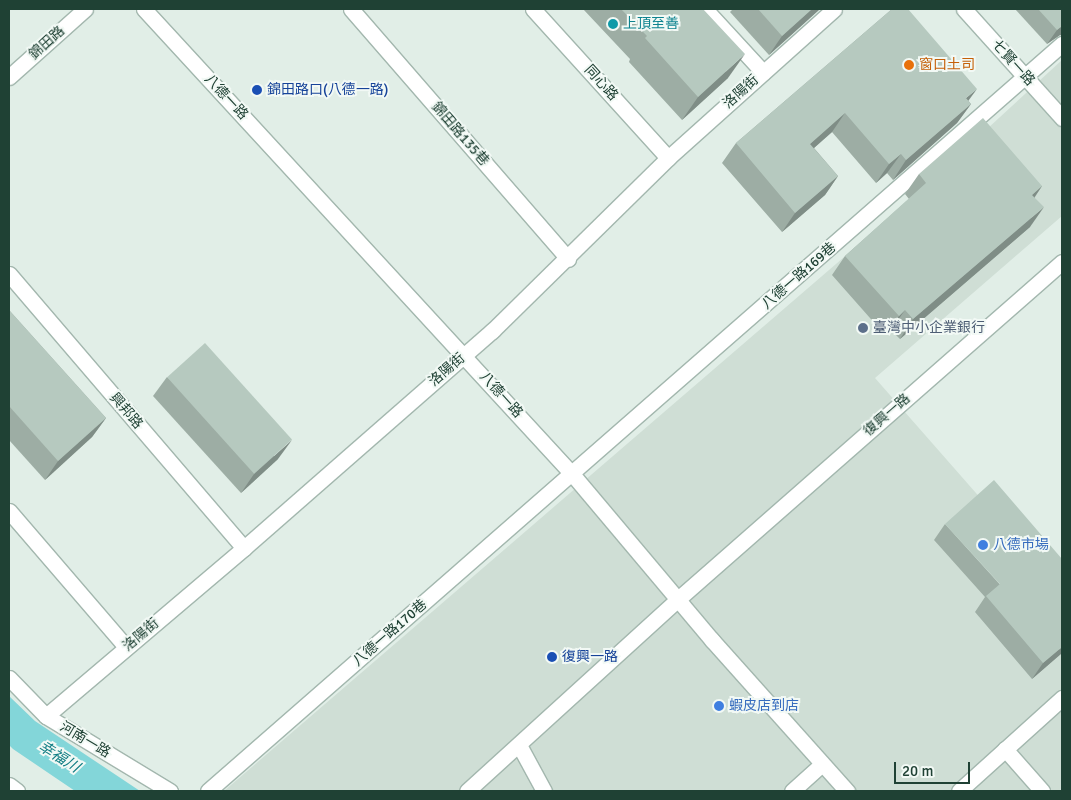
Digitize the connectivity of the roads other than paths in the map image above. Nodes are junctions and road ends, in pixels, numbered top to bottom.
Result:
1 (85, 9) edge
2 (144, 9) edge
3 (351, 9) edge
4 (533, 9) edge
5 (705, 9) edge
6 (834, 9) edge
7 (964, 9) edge
8 (1062, 44) edge
9 (763, 72) junction
10 (9, 77) edge
11 (1025, 77) junction
12 (1062, 118) edge
13 (668, 158) junction
14 (568, 259) junction
15 (1062, 262) edge
16 (9, 274) edge
17 (464, 355) junction
18 (573, 475) junction
19 (9, 511) edge
20 (244, 548) junction
21 (678, 599) junction
22 (126, 647) junction
23 (9, 678) edge
24 (1062, 698) edge
25 (46, 716) junction
26 (519, 744) junction
27 (1005, 749) junction
28 (822, 764) junction
29 (9, 785) edge
30 (17, 791) edge
31 (170, 791) edge
32 (208, 791) edge
33 (467, 791) edge
34 (544, 791) edge
35 (792, 791) edge
36 (847, 791) edge
37 (959, 791) edge
38 (1042, 791) edge

1 - 10 street, 錦田路
2 - 17 street, 八德一路
3 - 14 street, 錦田路135巷
4 - 13 street, 同心路
5 - 9 street
6 - 9 street, 洛陽街
7 - 11 street, 七賢一路
8 - 11 street, 八德一路169巷
9 - 13 street, 洛陽街
11 - 12 street, 七賢一路
11 - 18 street, 八德一路169巷
13 - 14 street, 洛陽街
14 - 17 street, 洛陽街
15 - 21 street, 復興一路
16 - 20 street, 興邦路
17 - 18 street, 八德一路
17 - 20 street, 洛陽街
18 - 21 street, 八德一路
18 - 32 street, 八德一路170巷
19 - 22 street
20 - 22 street, 洛陽街
21 - 26 street, 復興一路
21 - 28 street, 八德一路
22 - 25 street, 洛陽街
23 - 25 street, 河南一路
24 - 27 street
25 - 31 street, 河南一路
26 - 33 street, 復興一路
26 - 34 street
27 - 37 street
27 - 38 street
28 - 35 street
28 - 36 street, 八德一路
29 - 30 street

